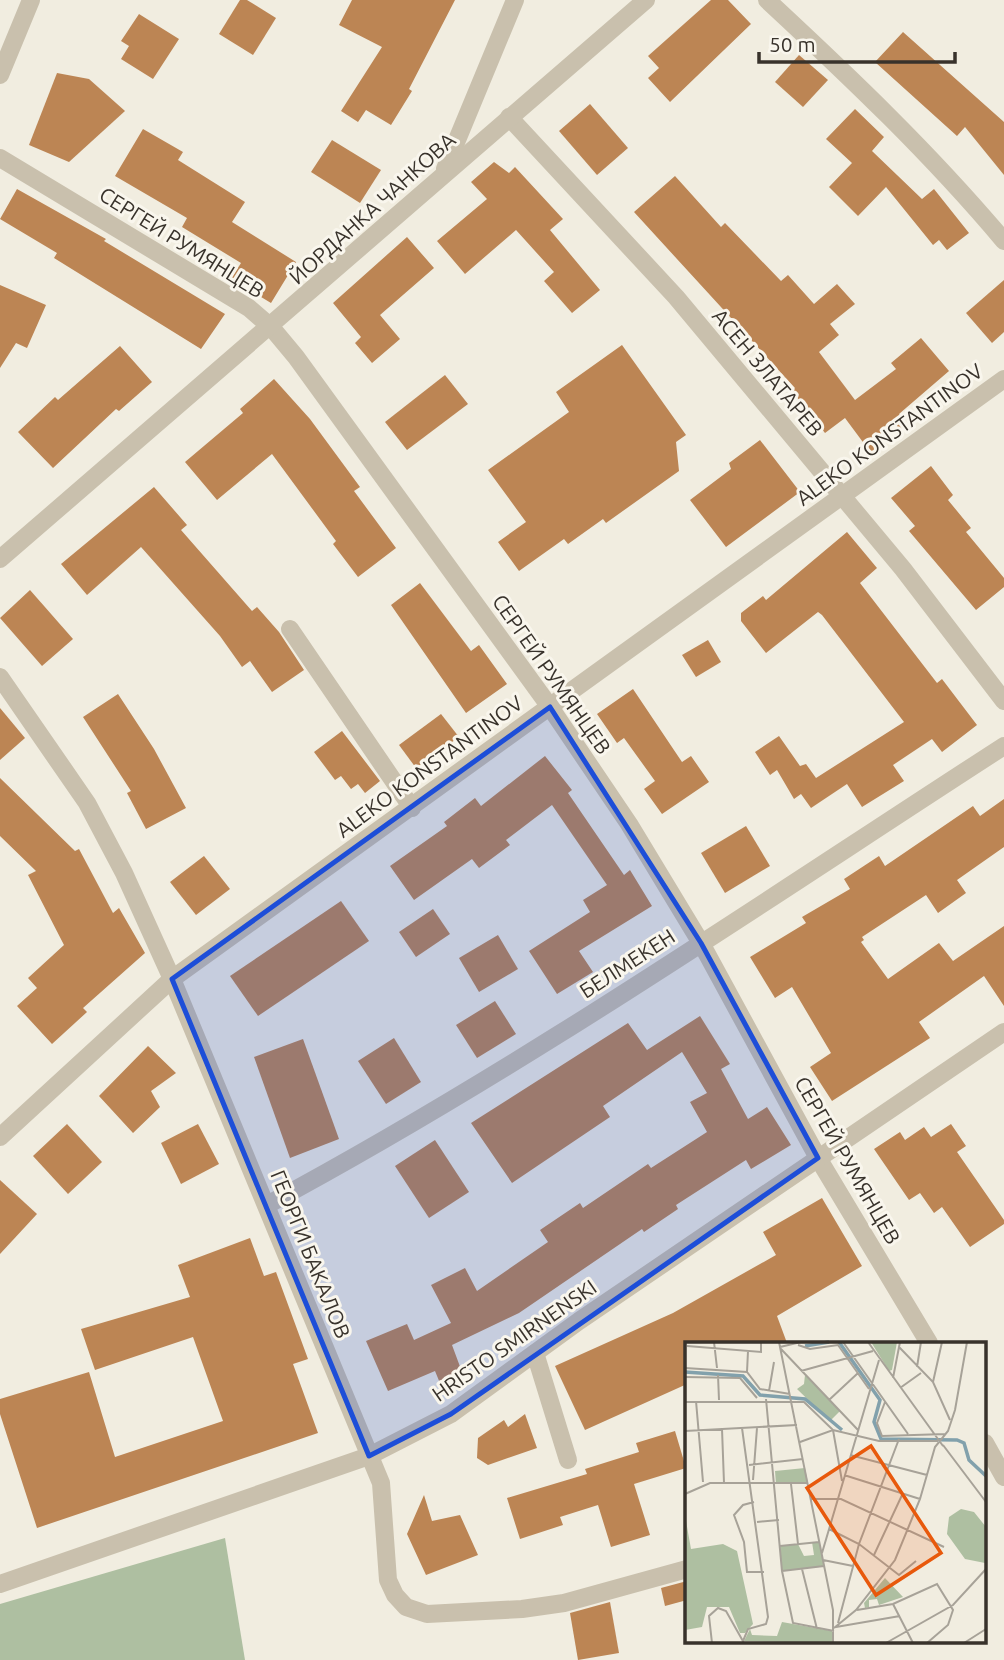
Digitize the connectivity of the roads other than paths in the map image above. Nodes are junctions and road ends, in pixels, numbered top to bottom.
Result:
1 (31, 0) edge
2 (515, 0) edge
3 (646, 0) edge
4 (767, 0) edge
5 (0, 75) edge
6 (509, 117) junction
7 (0, 158) edge
8 (442, 176) junction
9 (1004, 241) edge
10 (271, 327) junction
11 (1004, 379) edge
12 (841, 496) junction
13 (0, 559) edge
14 (290, 629) dead end
15 (0, 677) edge
16 (1004, 701) edge
17 (550, 707) junction
18 (1004, 746) edge
19 (411, 808) junction
20 (701, 943) junction
21 (172, 979) junction
22 (1004, 1032) edge
23 (0, 1137) edge
24 (818, 1158) junction
25 (267, 1205) junction
26 (928, 1342) edge
27 (535, 1353) junction
28 (986, 1445) edge
29 (369, 1457) junction
30 (568, 1460) dead end
31 (1004, 1477) edge
32 (685, 1570) edge
33 (0, 1584) edge

1 - 5 street
2 - 8 street
3 - 6 street, ЙОРДАНКА ЧАНКОВА
4 - 9 street
6 - 8 street, ЙОРДАНКА ЧАНКОВА
6 - 12 street, АСЕН ЗЛАТАРЕВ
7 - 10 street, СЕРГЕЙ РУМЯНЦЕВ
8 - 10 street, ЙОРДАНКА ЧАНКОВА
10 - 13 street, ЙОРДАНКА ЧАНКОВА
10 - 17 street, СЕРГЕЙ РУМЯНЦЕВ
11 - 12 street, ALEKO KONSTANTINOV
12 - 16 street, АСЕН ЗЛАТАРЕВ
12 - 17 street, ALEKO KONSTANTINOV
14 - 19 street
15 - 21 street, ГЕОРГИ БАКАЛОВ
17 - 19 street, ALEKO KONSTANTINOV
17 - 20 street, СЕРГЕЙ РУМЯНЦЕВ
18 - 20 street, БЕЛМЕКЕН
19 - 21 street, ALEKO KONSTANTINOV
20 - 24 street, СЕРГЕЙ РУМЯНЦЕВ
20 - 25 street, БЕЛМЕКЕН
21 - 23 street, ALEKO KONSTANTINOV
21 - 25 street, ГЕОРГИ БАКАЛОВ
22 - 24 street, HRISTO SMIRNENSKI
24 - 26 street, СЕРГЕЙ РУМЯНЦЕВ
24 - 27 street, HRISTO SMIRNENSKI
25 - 29 street, ГЕОРГИ БАКАЛОВ
27 - 29 street, HRISTO SMIRNENSKI
27 - 30 street
28 - 31 street
29 - 32 street, ГЕОРГИ БАКАЛОВ
29 - 33 street, HRISTO SMIRNENSKI

